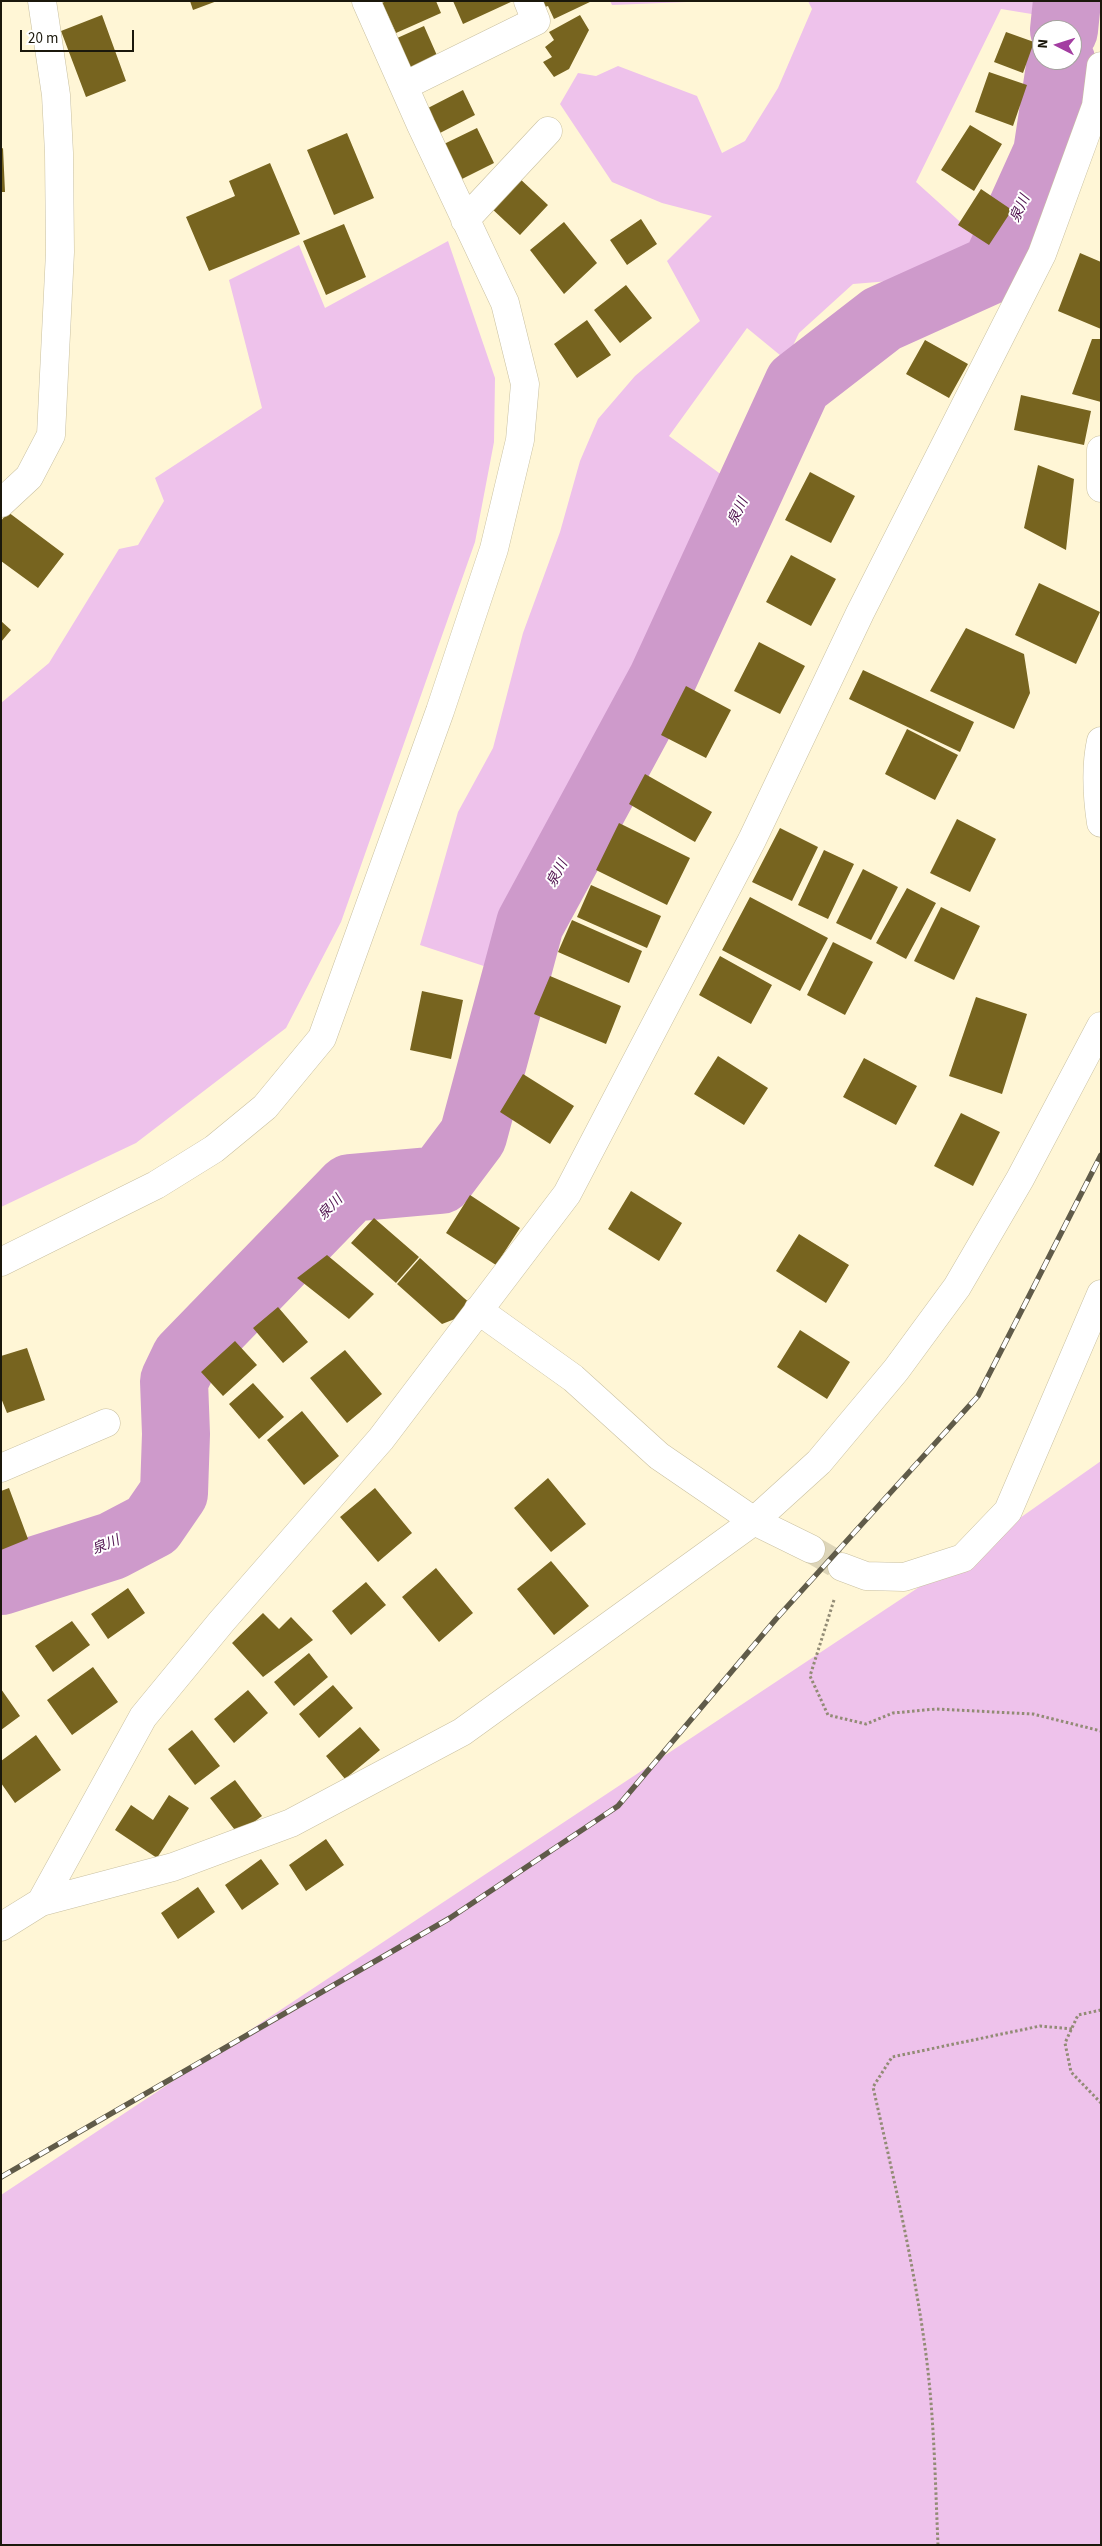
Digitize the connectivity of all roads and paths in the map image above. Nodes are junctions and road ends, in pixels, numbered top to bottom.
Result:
1 (42, 1) edge
2 (366, 1) edge
3 (528, 1) edge
4 (1101, 66) edge
5 (404, 86) junction
6 (548, 131) dead end
7 (465, 220) junction
8 (1101, 450) edge
9 (1101, 488) edge
10 (1, 503) edge
11 (1101, 742) edge
12 (1101, 823) edge
13 (1101, 1026) edge
14 (1, 1262) edge
15 (1101, 1294) edge
16 (478, 1310) junction
17 (106, 1423) dead end
18 (1, 1468) edge
19 (754, 1521) junction
20 (811, 1549) tunnel mouth
21 (843, 1568) joint
22 (1101, 1731) edge
23 (41, 1902) junction
24 (1, 1926) edge
25 (1101, 2010) edge
26 (1072, 2029) junction
27 (1101, 2103) edge
28 (938, 2545) edge

1 - 10 street
2 - 5 street
3 - 5 street
4 - 16 street
5 - 7 street
6 - 7 street
7 - 14 street
8 - 9 street
11 - 12 street
13 - 19 street
15 - 21 street
16 - 19 street
16 - 23 street
17 - 18 street
19 - 20 street
19 - 23 street
21 - 22 path
23 - 24 street
25 - 26 path
26 - 27 path
26 - 28 path

